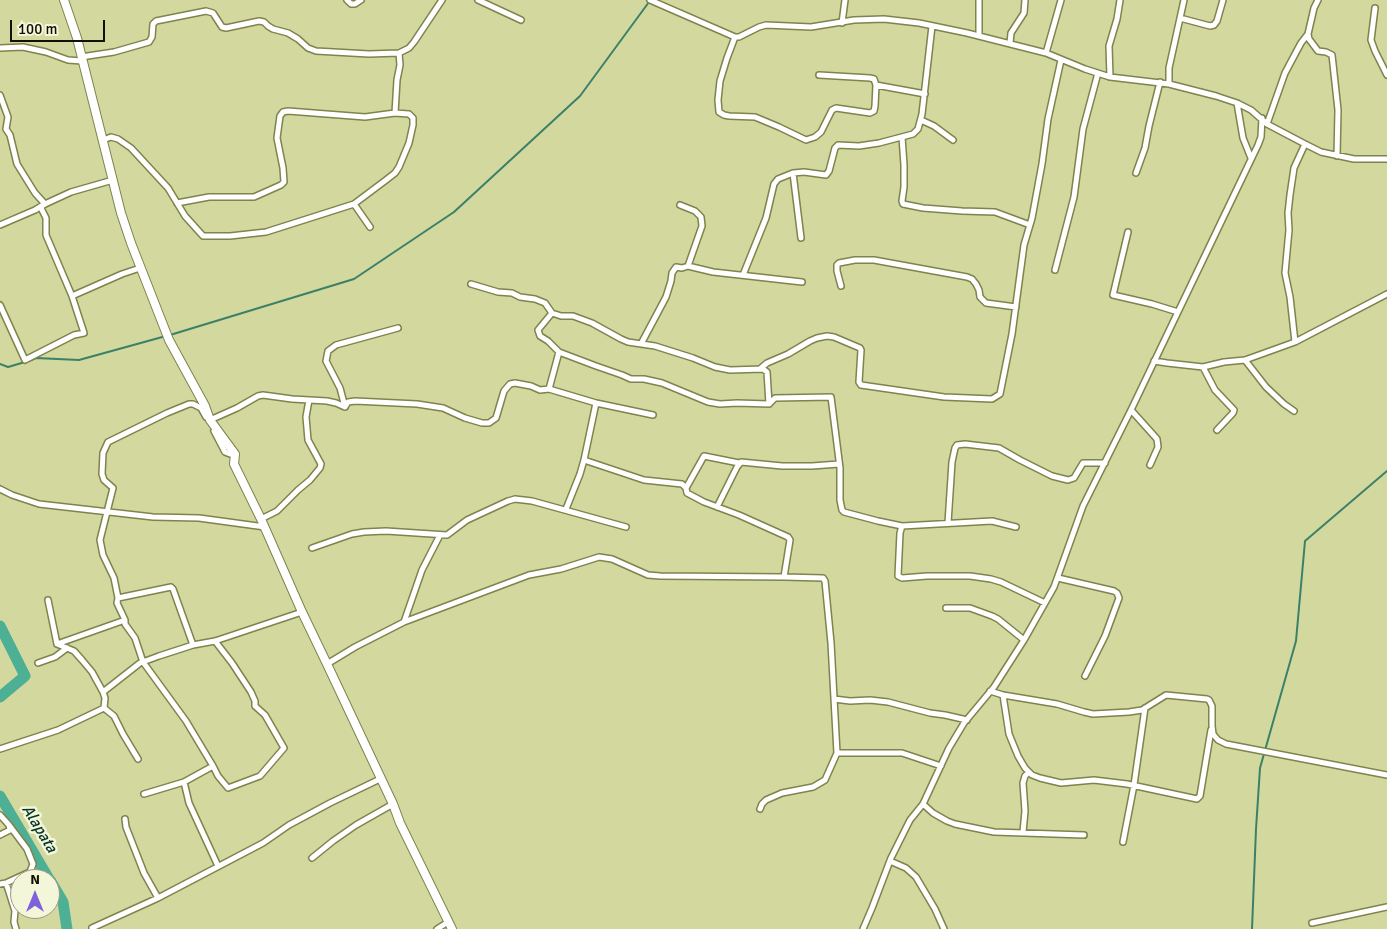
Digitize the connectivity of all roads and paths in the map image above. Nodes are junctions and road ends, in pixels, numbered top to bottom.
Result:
1 (64, 0) edge
2 (347, 0) edge
3 (361, 0) edge
4 (442, 0) edge
5 (478, 0) edge
6 (650, 0) edge
7 (845, 0) edge
8 (979, 0) edge
9 (1025, 0) edge
10 (1061, 0) edge
11 (1120, 0) edge
12 (1184, 0) edge
13 (1223, 0) edge
14 (1318, 0) edge
15 (1375, 8) dead end
16 (1180, 18) junction
17 (521, 20) dead end
18 (842, 22) junction
19 (932, 26) junction
20 (1308, 34) junction
21 (979, 36) junction
22 (735, 37) junction
23 (1010, 43) junction
24 (0, 48) edge
25 (399, 53) junction
26 (1046, 53) junction
27 (82, 59) junction
28 (1061, 60) junction
29 (1098, 73) junction
30 (819, 74) dead end
31 (1387, 75) edge
32 (1110, 77) junction
33 (1160, 82) junction
34 (1169, 84) junction
35 (876, 85) junction
36 (925, 94) junction
37 (0, 95) edge
38 (1237, 103) junction
39 (395, 113) junction
40 (1262, 118) junction
41 (921, 120) junction
42 (1267, 124) junction
43 (902, 137) junction
44 (104, 140) junction
45 (953, 140) dead end
46 (1304, 144) junction
47 (1337, 156) junction
48 (1251, 158) junction
49 (1387, 159) edge
50 (793, 173) junction
51 (1136, 173) dead end
52 (113, 180) junction
53 (177, 203) junction
54 (354, 204) junction
55 (680, 205) dead end
56 (43, 206) junction
57 (1030, 224) junction
58 (0, 225) edge
59 (370, 228) dead end
60 (1128, 232) dead end
61 (801, 238) dead end
62 (688, 266) junction
63 (140, 268) junction
64 (1055, 270) dead end
65 (743, 275) junction
66 (802, 282) dead end
67 (472, 284) dead end
68 (840, 286) dead end
69 (1387, 294) edge
70 (72, 296) junction
71 (0, 305) edge
72 (1016, 307) junction
73 (1178, 312) junction
74 (552, 313) junction
75 (398, 328) dead end
76 (1295, 342) junction
77 (641, 344) junction
78 (559, 352) junction
79 (1245, 360) junction
80 (1154, 361) junction
81 (1202, 367) junction
82 (760, 368) junction
83 (549, 389) junction
84 (309, 400) junction
85 (596, 403) junction
86 (769, 404) junction
87 (345, 407) junction
88 (1132, 410) junction
89 (1294, 411) dead end
90 (653, 415) dead end
91 (210, 420) junction
92 (1217, 430) dead end
93 (235, 454) junction
94 (584, 460) junction
95 (739, 463) junction
96 (1105, 463) junction
97 (839, 464) junction
98 (1150, 465) dead end
99 (686, 488) junction
100 (0, 489) edge
101 (717, 507) junction
102 (566, 510) junction
103 (108, 512) junction
104 (261, 519) junction
105 (948, 523) junction
106 (902, 526) junction
107 (265, 527) junction
108 (626, 527) dead end
109 (1016, 527) dead end
110 (440, 535) junction
111 (312, 548) dead end
112 (784, 577) junction
113 (1058, 578) junction
114 (118, 598) junction
115 (48, 600) dead end
116 (1045, 603) junction
117 (946, 608) dead end
118 (302, 612) junction
119 (125, 620) junction
120 (404, 622) junction
121 (1024, 640) junction
122 (215, 641) junction
123 (57, 644) junction
124 (193, 646) junction
125 (67, 648) junction
126 (143, 662) junction
127 (38, 663) dead end
128 (327, 664) junction
129 (1085, 676) dead end
130 (990, 691) junction
131 (104, 692) junction
132 (1003, 695) junction
133 (834, 699) junction
134 (104, 708) junction
135 (1145, 708) junction
136 (967, 720) junction
137 (1212, 726) junction
138 (2, 749) edge
139 (837, 753) junction
140 (138, 759) dead end
141 (212, 766) junction
142 (941, 766) junction
143 (1029, 772) junction
144 (1387, 775) edge
145 (380, 779) junction
146 (184, 782) junction
147 (1134, 785) junction
148 (144, 794) dead end
149 (393, 804) junction
150 (923, 804) junction
151 (760, 809) dead end
152 (0, 814) edge
153 (124, 819) dead end
154 (9, 825) junction
155 (1023, 832) junction
156 (0, 835) edge
157 (1084, 835) dead end
158 (1123, 842) dead end
159 (312, 858) dead end
160 (890, 861) junction
161 (218, 866) junction
162 (3, 883) edge
163 (158, 898) junction
164 (1387, 907) edge
165 (1312, 923) dead end
166 (450, 925) edge
167 (92, 928) edge
168 (16, 929) edge
169 (437, 929) edge
170 (863, 929) edge
171 (944, 929) edge

1 - 27 main road
2 - 3 street
4 - 25 street
5 - 17 street
6 - 22 street
7 - 18 street
8 - 21 street
9 - 23 street
10 - 26 street
11 - 32 street
12 - 16 street
13 - 16 street
14 - 20 street
15 - 31 street
16 - 34 street
18 - 19 street
18 - 22 street
19 - 21 street
19 - 36 street
20 - 42 street
20 - 47 street
21 - 23 street
22 - 35 street
23 - 26 street
24 - 27 street
25 - 27 street
25 - 39 street
26 - 28 street
27 - 44 main road
28 - 29 street
28 - 57 street
29 - 32 street
29 - 64 street
30 - 35 street
32 - 33 street
33 - 34 street
33 - 51 street
34 - 38 street
35 - 36 street
36 - 41 street
37 - 56 street
38 - 40 street
38 - 48 street
39 - 53 street
39 - 54 street
40 - 42 street
40 - 48 street
41 - 43 street
41 - 45 street
42 - 46 street
43 - 50 street
43 - 57 street
44 - 52 main road
44 - 53 street
46 - 47 street
46 - 76 street
47 - 49 street
48 - 73 street
50 - 61 street
50 - 65 street
52 - 56 street
52 - 63 main road
53 - 54 street
54 - 59 street
55 - 62 street
56 - 58 street
56 - 70 street
57 - 72 street
60 - 73 street
62 - 65 street
62 - 77 street
63 - 70 street
63 - 91 main road
65 - 66 street
67 - 74 street
68 - 72 street
69 - 76 street
70 - 71 street
72 - 82 street
73 - 80 street
74 - 77 street
74 - 78 street
75 - 87 street
76 - 79 street
77 - 82 street
78 - 83 street
78 - 86 street
79 - 81 street
79 - 89 street
80 - 81 street
80 - 88 street
81 - 92 street
82 - 86 street
83 - 85 street
83 - 87 street
84 - 87 street
84 - 91 street
84 - 104 street
85 - 90 street
85 - 94 street
86 - 97 street
88 - 96 street
88 - 98 street
91 - 93 main road
93 - 103 street
93 - 104 main road
94 - 99 street
94 - 102 street
95 - 97 street
95 - 99 street
95 - 101 street
96 - 105 street
96 - 113 street
97 - 106 street
99 - 101 street
100 - 103 street
101 - 112 street
102 - 108 street
102 - 110 street
103 - 107 street
103 - 114 street
104 - 107 main road
105 - 106 street
105 - 109 street
106 - 116 street
107 - 118 main road
110 - 111 street
110 - 120 street
112 - 120 street
112 - 133 street
113 - 116 street
113 - 129 street
114 - 119 street
114 - 124 street
115 - 123 street
116 - 121 street
117 - 121 street
118 - 122 street
118 - 128 main road
119 - 123 street
119 - 126 street
120 - 128 street
121 - 130 street
122 - 124 street
122 - 141 street
123 - 125 street
124 - 126 street
125 - 127 street
125 - 131 street
126 - 131 street
126 - 141 street
128 - 145 main road
130 - 132 street
130 - 136 street
131 - 134 street
132 - 135 street
132 - 143 street
133 - 136 street
133 - 139 street
134 - 138 street
134 - 140 street
135 - 137 street
135 - 147 street
136 - 142 street
137 - 144 street
137 - 147 street
139 - 142 street
139 - 151 street
141 - 146 street
142 - 150 street
143 - 147 street
143 - 155 street
145 - 149 main road
145 - 161 street
146 - 148 street
146 - 161 street
147 - 158 street
149 - 159 street
149 - 166 main road
150 - 155 street
150 - 160 street
152 - 154 street
153 - 163 street
154 - 156 street
154 - 162 street
155 - 157 street
160 - 170 street
160 - 171 street
161 - 163 street
162 - 168 street
163 - 167 street
164 - 165 street
166 - 169 street

